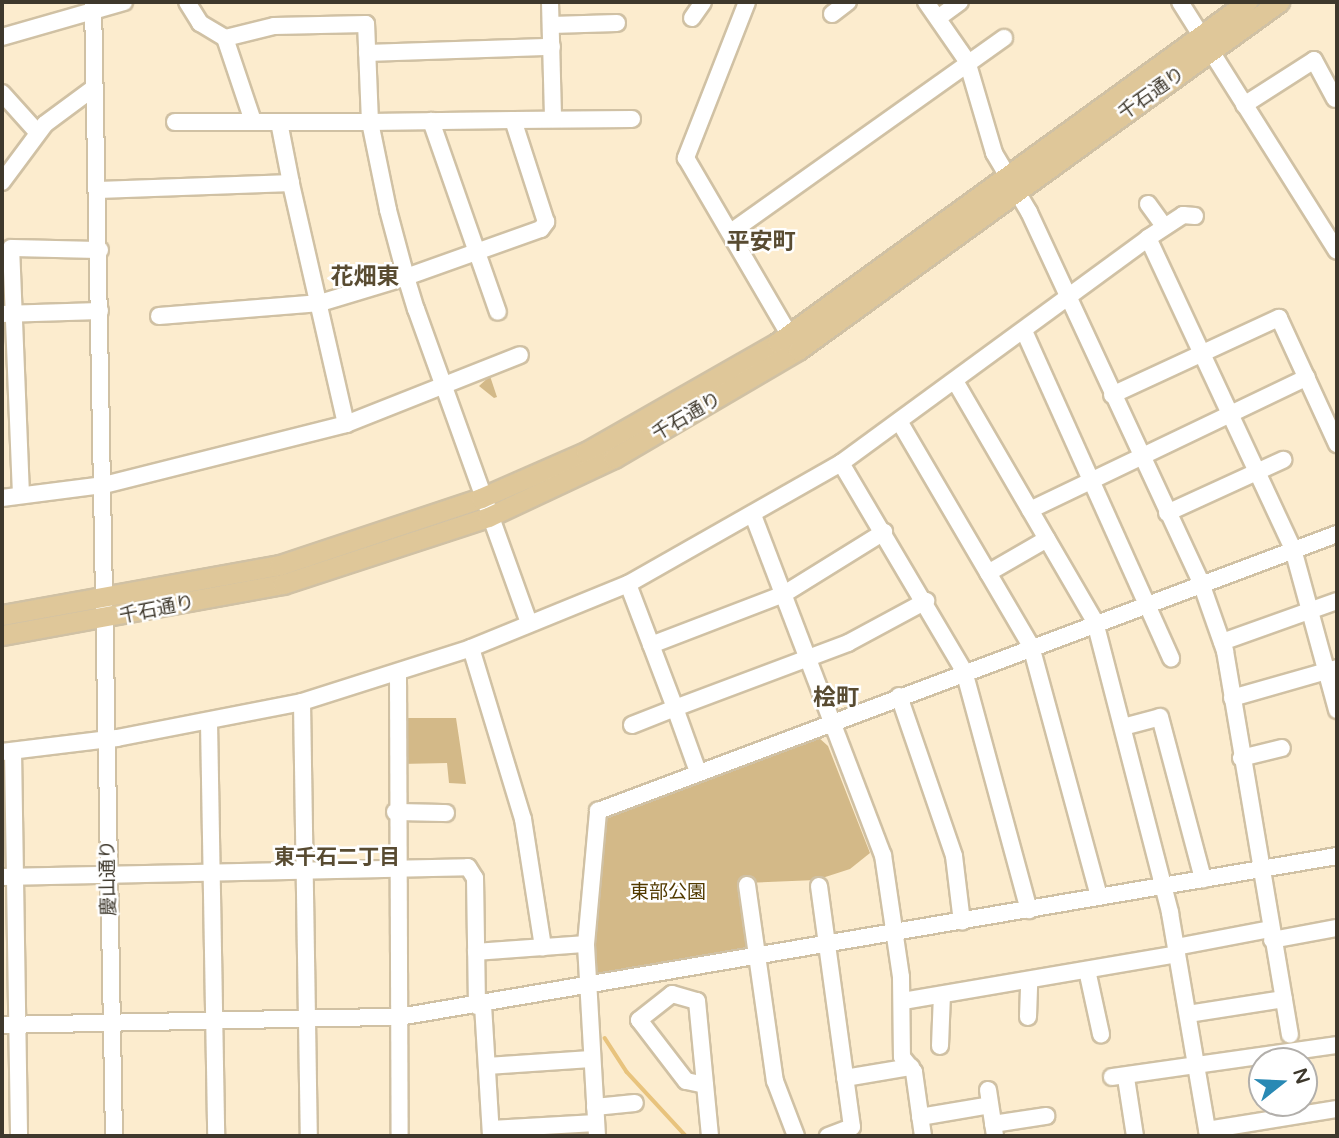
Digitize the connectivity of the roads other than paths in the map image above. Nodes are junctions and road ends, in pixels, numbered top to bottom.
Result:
1 (124, 2) edge
2 (187, 2) edge
3 (550, 2) edge
4 (703, 2) edge
5 (747, 2) edge
6 (848, 2) edge
7 (926, 2) edge
8 (960, 2) edge
9 (1180, 2) edge
10 (1247, 2) edge
11 (1279, 2) edge
12 (93, 6) edge
13 (832, 14) dead end
14 (692, 18) dead end
15 (938, 18) junction
16 (617, 23) dead end
17 (551, 25) junction
18 (2, 37) edge
19 (225, 38) junction
20 (1004, 38) dead end
21 (1208, 43) junction
22 (552, 47) junction
23 (368, 52) junction
24 (967, 61) junction
25 (95, 87) junction
26 (2, 93) edge
27 (1335, 99) dead end
28 (1244, 105) junction
29 (552, 118) junction
30 (632, 119) dead end
31 (513, 120) junction
32 (253, 121) junction
33 (431, 121) junction
34 (175, 122) dead end
35 (279, 122) junction
36 (370, 122) junction
37 (37, 132) junction
38 (2, 183) edge
39 (291, 183) junction
40 (1011, 185) junction
41 (99, 190) junction
42 (1148, 204) dead end
43 (1195, 216) dead end
44 (1164, 226) junction
45 (731, 232) junction
46 (1148, 238) junction
47 (100, 250) junction
48 (1337, 251) edge
49 (476, 252) junction
50 (406, 277) junction
51 (1068, 299) junction
52 (320, 303) junction
53 (100, 311) junction
54 (498, 312) dead end
55 (8, 314) edge
56 (159, 316) dead end
57 (1024, 331) junction
58 (789, 334) junction
59 (1203, 353) junction
60 (520, 355) dead end
61 (1307, 377) junction
62 (955, 381) junction
63 (442, 389) junction
64 (1112, 395) junction
65 (1229, 412) junction
66 (899, 421) junction
67 (346, 425) junction
68 (1337, 444) edge
69 (1140, 455) junction
70 (1283, 460) dead end
71 (841, 463) junction
72 (1256, 471) junction
73 (1093, 479) junction
74 (104, 485) junction
75 (21, 495) junction
76 (2, 498) edge
77 (484, 508) junction
78 (1030, 510) junction
79 (1167, 513) junction
80 (753, 515) junction
81 (884, 532) junction
82 (1337, 534) edge
83 (1047, 539) junction
84 (1293, 549) junction
85 (988, 573) junction
86 (1200, 583) junction
87 (628, 584) junction
88 (784, 594) junction
89 (926, 601) junction
90 (1337, 601) edge
91 (1150, 602) junction
92 (1314, 609) junction
93 (104, 611) junction
94 (2, 615) edge
95 (1095, 622) junction
96 (529, 623) junction
97 (2, 635) edge
98 (1222, 642) junction
99 (651, 645) junction
100 (1031, 646) junction
101 (471, 648) junction
102 (809, 659) junction
103 (1171, 659) dead end
104 (1332, 669) edge
105 (964, 671) junction
106 (398, 674) junction
107 (899, 696) junction
108 (1232, 698) junction
109 (302, 702) junction
110 (675, 708) junction
111 (1337, 710) edge
112 (209, 722) junction
113 (831, 722) junction
114 (632, 724) dead end
115 (1123, 727) junction
116 (106, 740) junction
117 (1282, 748) dead end
118 (7, 752) edge
119 (1241, 758) junction
120 (698, 772) junction
121 (395, 812) junction
122 (446, 813) dead end
123 (1337, 856) edge
124 (1261, 869) junction
125 (396, 870) junction
126 (305, 871) junction
127 (212, 873) junction
128 (108, 875) junction
129 (8, 876) edge
130 (1203, 879) junction
131 (747, 885) dead end
132 (819, 886) dead end
133 (1164, 886) junction
134 (1099, 897) junction
135 (1029, 910) junction
136 (962, 922) junction
137 (1337, 928) edge
138 (894, 934) junction
139 (1271, 934) junction
140 (586, 944) junction
141 (826, 946) junction
142 (543, 947) junction
143 (1176, 950) junction
144 (476, 952) junction
145 (756, 958) junction
146 (1087, 970) junction
147 (669, 973) junction
148 (1029, 980) junction
149 (586, 987) junction
150 (672, 994) junction
151 (942, 995) junction
152 (1283, 999) junction
153 (903, 1002) junction
154 (480, 1005) junction
155 (1188, 1014) junction
156 (399, 1017) junction
157 (1028, 1017) dead end
158 (214, 1020) junction
159 (307, 1021) junction
160 (112, 1024) junction
161 (10, 1025) edge
162 (1101, 1034) dead end
163 (1290, 1035) dead end
164 (1337, 1045) edge
165 (940, 1046) dead end
166 (591, 1059) junction
167 (487, 1066) junction
168 (1197, 1066) junction
169 (911, 1067) junction
170 (845, 1078) junction
171 (705, 1085) junction
172 (635, 1103) dead end
173 (1337, 1109) edge
174 (920, 1116) junction
175 (1046, 1116) dead end
176 (596, 1122) edge
177 (994, 1130) edge
178 (491, 1133) edge
179 (1208, 1133) edge
180 (19, 1136) edge
181 (114, 1136) edge
182 (216, 1136) edge
183 (309, 1136) edge
184 (400, 1136) edge
185 (710, 1136) edge
186 (796, 1136) edge
187 (828, 1136) edge
188 (923, 1136) edge
189 (1135, 1136) edge

1 - 12 street
2 - 19 street
3 - 17 street
4 - 14 street
5 - 45 street
6 - 13 street
7 - 15 street
8 - 15 street
9 - 21 street
10 - 21 main road, 千石通り
11 - 21 main road, 千石通り
12 - 18 street
12 - 25 street, 慶山通り
15 - 24 street
16 - 17 street
17 - 22 street
19 - 23 street
19 - 32 street
20 - 24 street
21 - 28 street
21 - 40 main road, 千石通り
22 - 23 street
22 - 29 street
23 - 36 street
24 - 40 street
24 - 45 street
25 - 37 street
25 - 41 street, 慶山通り
26 - 37 street
27 - 28 street
28 - 48 street
29 - 30 street
29 - 31 street
31 - 33 street
31 - 49 street
32 - 34 street
32 - 35 street
33 - 36 street
33 - 49 street
35 - 36 street
35 - 39 street
36 - 50 street
37 - 38 street
39 - 41 street
39 - 52 street
40 - 51 street
40 - 58 main road, 千石通り
40 - 77 main road, 千石通り
41 - 47 street, 慶山通り
42 - 44 street
43 - 44 street
44 - 46 street
45 - 58 street
46 - 51 street
46 - 59 street
47 - 53 street, 慶山通り
47 - 55 street
49 - 50 street
49 - 54 street
50 - 52 street
50 - 63 street
51 - 57 street
51 - 64 street
52 - 56 street
52 - 67 street
53 - 55 street
53 - 74 street, 慶山通り
55 - 75 street
57 - 62 street
57 - 73 street
58 - 77 main road, 千石通り
59 - 61 street
59 - 64 street
59 - 65 street
60 - 63 street
61 - 65 street
61 - 68 street
62 - 66 street
62 - 78 street
63 - 67 street
63 - 77 street
64 - 69 street
65 - 69 street
65 - 72 street
66 - 71 street
66 - 85 street
67 - 74 street
69 - 73 street
69 - 79 street
70 - 72 street
71 - 80 street
71 - 81 street
72 - 79 street
72 - 84 street
73 - 78 street
73 - 91 street
74 - 75 street
74 - 93 street, 慶山通り
75 - 76 street
77 - 93 main road, 千石通り
77 - 96 street
78 - 83 street
79 - 86 street
80 - 87 street
80 - 88 street
81 - 88 street
81 - 89 street
82 - 84 street
83 - 85 street
83 - 95 street
84 - 86 street
84 - 92 street
85 - 100 street
86 - 91 street
86 - 98 street
87 - 96 street
87 - 99 street
88 - 99 street
88 - 102 street
89 - 102 street
89 - 105 street
90 - 92 street
91 - 95 street
91 - 103 street
92 - 98 street
92 - 104 street
93 - 94 main road, 千石通り
93 - 97 main road, 千石通り
93 - 116 street, 慶山通り
95 - 100 street
95 - 115 street
96 - 101 street
98 - 108 street
99 - 110 street
100 - 105 street
100 - 134 street
101 - 106 street
101 - 142 street
102 - 110 street
102 - 113 street
104 - 108 street
104 - 111 street
105 - 107 street
105 - 135 street
106 - 109 street
106 - 121 street
107 - 113 street
107 - 136 street
108 - 119 street
109 - 112 street
109 - 126 street
110 - 114 street
110 - 120 street
112 - 116 street
112 - 127 street
113 - 120 street
113 - 138 street
115 - 130 street
115 - 133 street
116 - 118 street
116 - 128 street, 慶山通り
117 - 119 street
118 - 129 street
119 - 124 street
120 - 140 street
121 - 122 street
121 - 125 street
123 - 124 street
124 - 130 street
124 - 139 street
125 - 126 street
125 - 144 street
125 - 156 street
126 - 127 street
126 - 159 street
127 - 128 street
127 - 158 street
128 - 129 street
128 - 160 street, 慶山通り
129 - 161 street
130 - 133 street
131 - 145 street
132 - 141 street
133 - 134 street
133 - 143 street
134 - 135 street
135 - 136 street
136 - 138 street
137 - 139 street
138 - 141 street
138 - 153 street
139 - 143 street
139 - 152 street
140 - 142 street
140 - 149 street
141 - 145 street
141 - 170 street
142 - 144 street
143 - 146 street
143 - 155 street
144 - 154 street
145 - 147 street
145 - 186 street
146 - 148 street
146 - 162 street
147 - 149 street
147 - 150 street
148 - 151 street
148 - 157 street
149 - 154 street
149 - 166 street
150 - 171 street
150 - 171 street
151 - 153 street
151 - 165 street
152 - 155 street
152 - 163 street
153 - 169 street
154 - 156 street
154 - 167 street
155 - 168 street
156 - 159 street
156 - 184 street
158 - 159 street
158 - 160 street
158 - 182 street
159 - 183 street
160 - 161 street
160 - 181 street, 慶山通り
161 - 180 street
164 - 168 street
166 - 167 street
166 - 176 street
167 - 178 street
168 - 179 street
168 - 189 street
169 - 170 street
169 - 174 street
170 - 187 street
171 - 185 street
172 - 176 street
173 - 179 street
174 - 177 street
174 - 188 street
175 - 177 street
176 - 178 street

